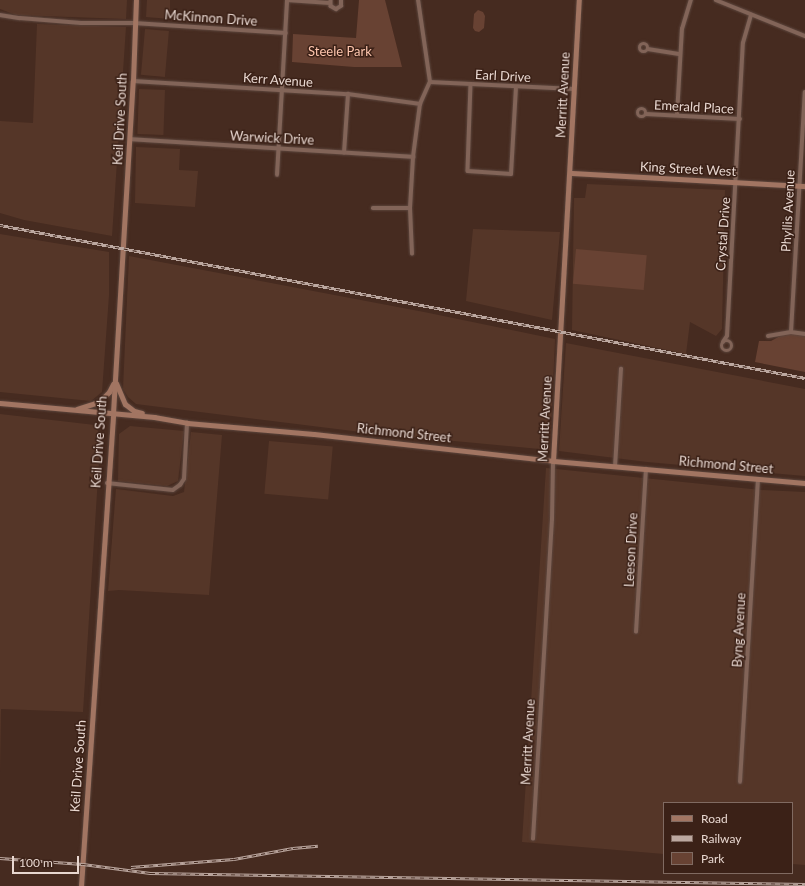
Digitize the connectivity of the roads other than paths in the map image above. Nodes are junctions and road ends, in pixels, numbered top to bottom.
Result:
1 (136, 0) edge
2 (287, 0) edge
3 (341, 0) edge
4 (418, 0) edge
5 (579, 0) edge
6 (691, 0) edge
7 (716, 0) edge
8 (330, 2) edge
9 (0, 15) edge
10 (751, 15) junction
11 (134, 23) junction
12 (286, 33) junction
13 (805, 36) edge
14 (648, 49) dead end
15 (680, 54) junction
16 (133, 81) junction
17 (430, 82) junction
18 (471, 84) junction
19 (516, 88) junction
20 (574, 89) junction
21 (282, 90) junction
22 (805, 92) edge
23 (348, 94) junction
24 (420, 104) junction
25 (646, 114) dead end
26 (677, 115) junction
27 (740, 119) junction
28 (130, 140) junction
29 (279, 148) junction
30 (344, 152) junction
31 (413, 157) junction
32 (570, 173) junction
33 (277, 175) dead end
34 (736, 182) junction
35 (802, 186) edge
36 (373, 208) dead end
37 (410, 208) junction
38 (412, 254) dead end
39 (791, 332) junction
40 (805, 334) edge
41 (727, 335) junction
42 (768, 336) dead end
43 (723, 342) junction
44 (731, 342) junction
45 (621, 369) dead end
46 (114, 380) junction
47 (0, 403) edge
48 (70, 410) junction
49 (113, 413) junction
50 (154, 417) junction
51 (187, 423) junction
52 (553, 461) junction
53 (615, 467) junction
54 (646, 469) junction
55 (758, 480) junction
56 (108, 483) junction
57 (805, 483) edge
58 (636, 632) dead end
59 (740, 782) dead end
60 (533, 839) dead end
61 (80, 886) edge

1 - 11 main road, Keil Drive South
2 - 8 street
2 - 12 street
3 - 8 street
4 - 17 street
5 - 20 main road, Merritt Avenue
6 - 15 street
7 - 10 street
9 - 11 street, McKinnon Drive
10 - 13 street
10 - 27 street, Crystal Drive
11 - 12 street, McKinnon Drive
11 - 16 main road, Keil Drive South
12 - 21 street
14 - 15 street
15 - 26 street
16 - 21 street, Kerr Avenue
16 - 28 main road, Keil Drive South
17 - 18 street, Earl Drive
17 - 24 street
18 - 19 street, Earl Drive
18 - 19 street
19 - 20 street, Earl Drive
20 - 32 main road, Merritt Avenue
21 - 23 street, Kerr Avenue
21 - 29 street
22 - 35 street, Phyllis Avenue
23 - 24 street, Kerr Avenue
23 - 30 street
24 - 31 street
25 - 26 street, Emerald Place
26 - 27 street, Emerald Place
27 - 34 street, Crystal Drive
28 - 29 street, Warwick Drive
28 - 46 main road, Keil Drive South
29 - 30 street, Warwick Drive
29 - 33 street
30 - 31 street, Warwick Drive
31 - 37 street
32 - 34 main road, King Street West
32 - 52 main road, Merritt Avenue
34 - 35 main road, King Street West
34 - 41 street, Crystal Drive
35 - 39 street, Phyllis Avenue
36 - 37 street
37 - 38 street
39 - 40 street
39 - 42 street
41 - 43 street, Crystal Drive
41 - 44 street
43 - 44 street
43 - 44 street
45 - 53 street
46 - 48 main road
46 - 49 main road, Keil Drive South
46 - 50 main road
47 - 48 main road, Richmond Street
48 - 49 main road, Richmond Street
49 - 50 main road, Richmond Street
49 - 56 main road, Keil Drive South
50 - 51 main road, Richmond Street
51 - 52 main road, Richmond Street
51 - 56 street
52 - 53 main road, Richmond Street
52 - 60 street, Merritt Avenue
53 - 54 main road, Richmond Street
54 - 55 main road, Richmond Street
54 - 58 street, Leeson Drive
55 - 57 main road, Richmond Street
55 - 59 street, Byng Avenue
56 - 61 main road, Keil Drive South

